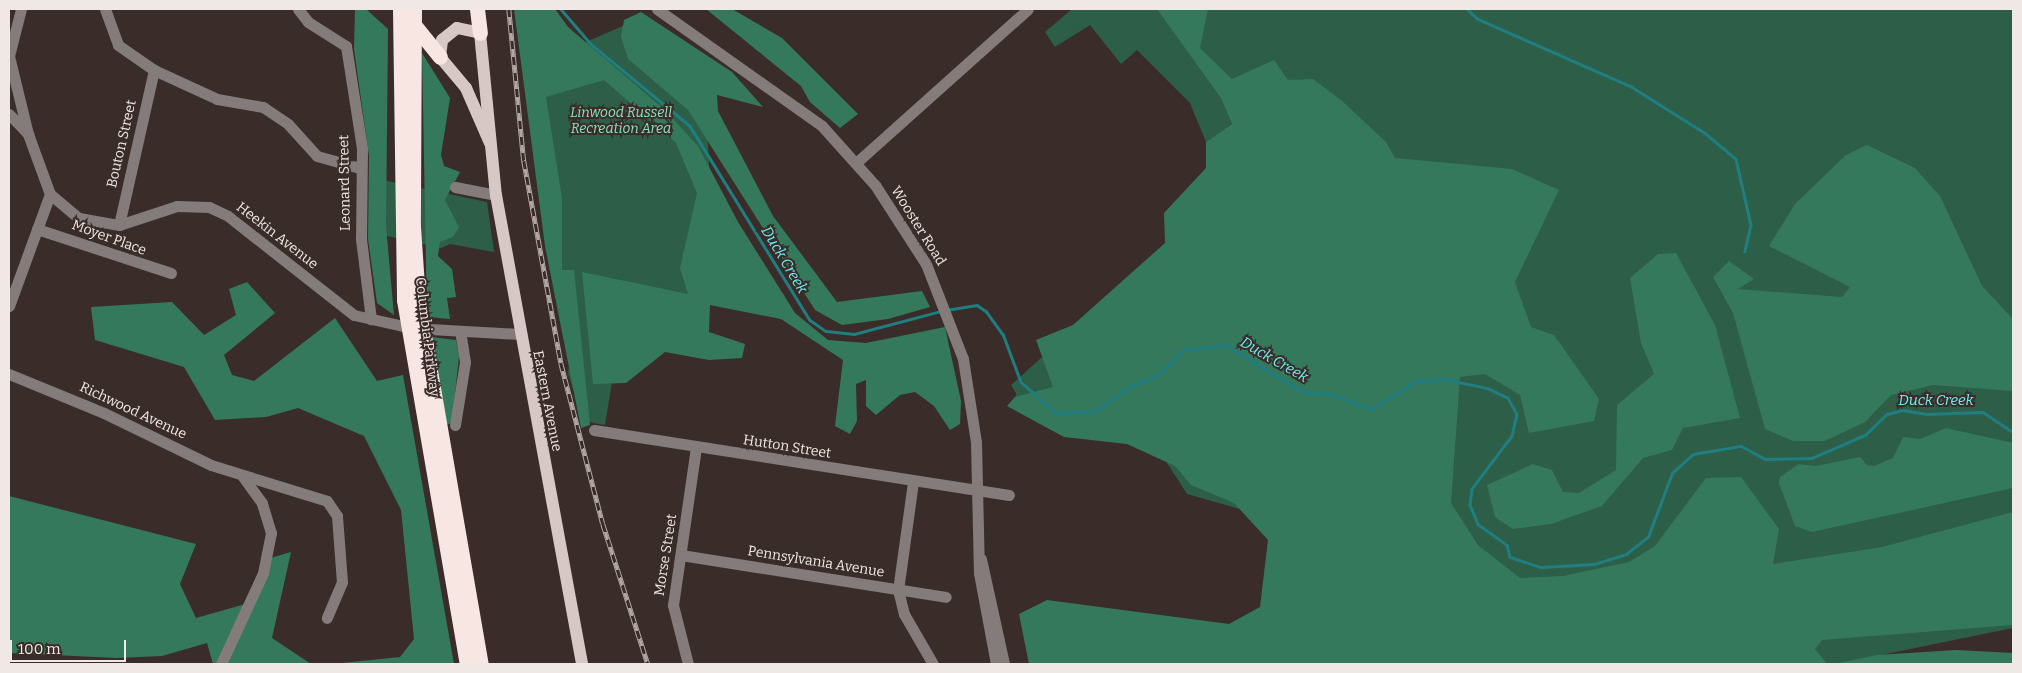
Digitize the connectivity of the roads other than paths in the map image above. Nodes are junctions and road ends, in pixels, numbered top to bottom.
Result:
1 (21, 9) edge
2 (105, 9) edge
3 (298, 9) edge
4 (400, 9) edge
5 (414, 9) edge
6 (477, 9) edge
7 (657, 9) edge
8 (1028, 9) edge
9 (480, 33) junction
10 (440, 57) junction
11 (154, 70) junction
12 (9, 114) edge
13 (28, 134) junction
14 (490, 143) junction
15 (856, 162) junction
16 (360, 168) junction
17 (455, 187) dead end
18 (50, 194) junction
19 (496, 195) junction
20 (119, 225) junction
21 (37, 229) junction
22 (171, 274) dead end
23 (10, 299) edge
24 (411, 300) junction
25 (372, 319) junction
26 (460, 332) junction
27 (519, 334) junction
28 (418, 356) junction
29 (9, 374) edge
30 (455, 425) dead end
31 (594, 430) dead end
32 (696, 448) junction
33 (243, 477) junction
34 (913, 482) junction
35 (975, 488) junction
36 (1009, 495) dead end
37 (681, 555) junction
38 (981, 559) junction
39 (898, 590) junction
40 (946, 597) dead end
41 (327, 618) dead end
42 (989, 640) junction
43 (932, 662) edge
44 (221, 664) edge
45 (467, 664) edge
46 (481, 664) edge
47 (582, 664) edge
48 (688, 664) edge
49 (990, 664) edge
50 (996, 664) edge
51 (1004, 664) edge

1 - 13 street
2 - 11 street
3 - 16 street, Leonard Street
4 - 10 highway
4 - 24 highway, Columbia Parkway
5 - 24 highway, Columbia Parkway
6 - 9 highway
7 - 15 street, Wooster Road
8 - 15 street
9 - 10 main road
9 - 14 main road, Eastern Avenue
10 - 14 main road
11 - 16 street
11 - 20 street, Bouton Street
12 - 13 street
13 - 18 street
14 - 19 main road, Eastern Avenue
15 - 35 street, Wooster Road
16 - 25 street, Leonard Street
17 - 19 street
18 - 20 street, Heekin Avenue
18 - 21 street
19 - 27 main road, Eastern Avenue
20 - 25 street, Heekin Avenue
21 - 22 street, Moyer Place
21 - 23 street
24 - 28 highway, Columbia Parkway
25 - 26 street, Heekin Avenue
26 - 27 street, Heekin Avenue
26 - 30 street
27 - 47 main road, Eastern Avenue
28 - 45 highway, Columbia Parkway
28 - 46 highway, Columbia Parkway
29 - 33 street, Richwood Avenue
31 - 32 street, Hutton Street
32 - 34 street, Hutton Street
32 - 37 street, Morse Street
33 - 41 street, Richwood Avenue
33 - 44 street
34 - 35 street, Hutton Street
34 - 39 street
35 - 36 street
35 - 38 street, Wooster Road
37 - 39 street, Pennsylvania Avenue
37 - 48 street, Morse Street
38 - 42 street, Wooster Road
38 - 51 street, Wooster Road
39 - 40 street, Pennsylvania Avenue
39 - 43 street
42 - 49 street
42 - 50 street, Wooster Road

